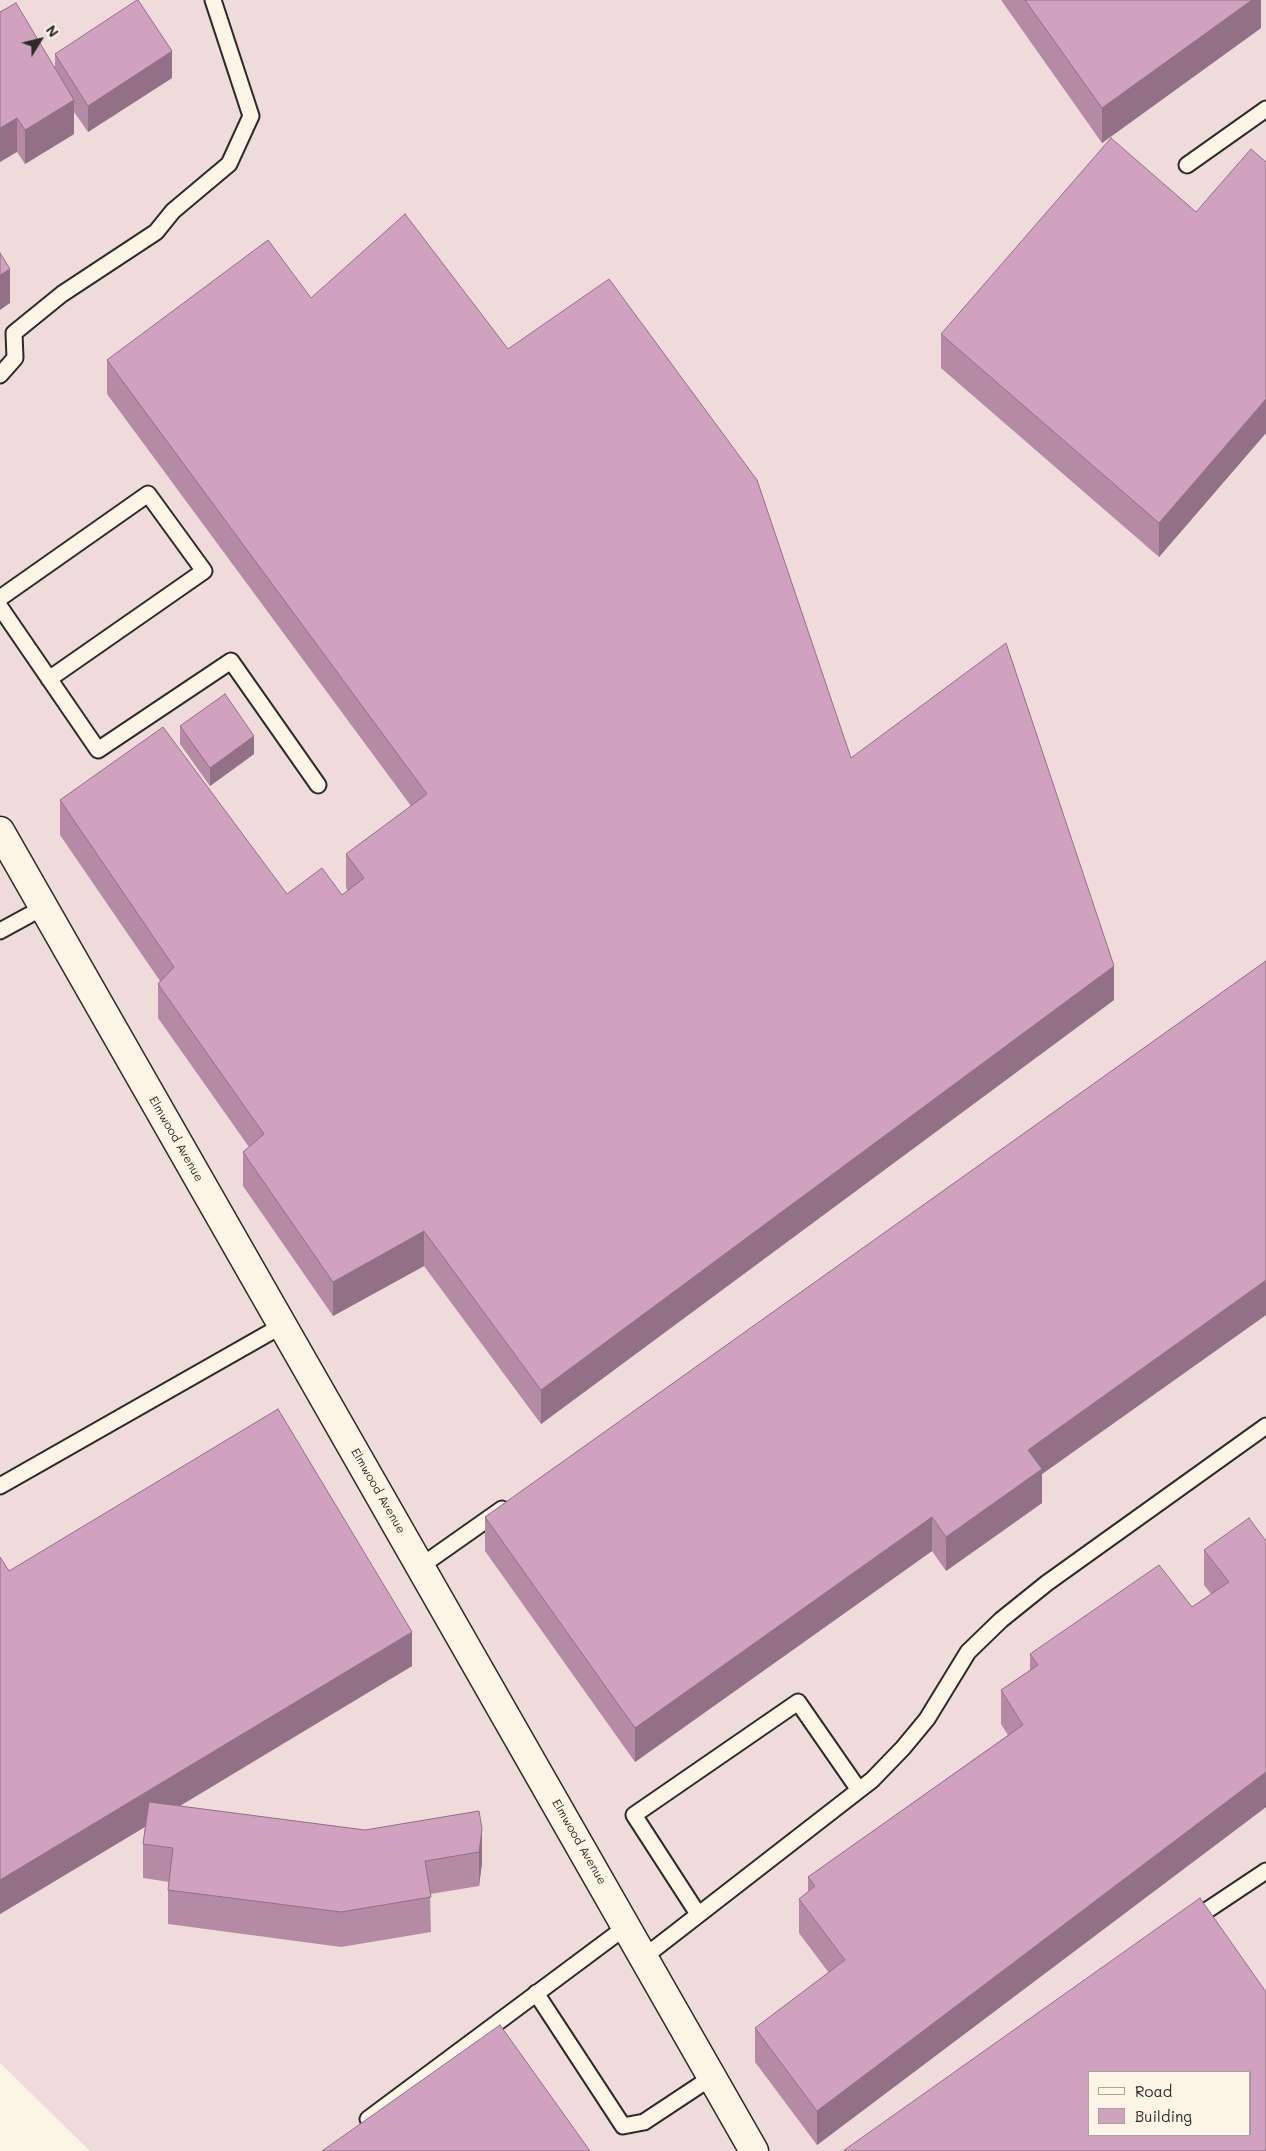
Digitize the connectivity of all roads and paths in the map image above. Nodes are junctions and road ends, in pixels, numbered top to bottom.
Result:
1 (213, 0) edge
2 (1266, 110) edge
3 (1187, 165) dead end
4 (0, 375) edge
5 (0, 598) edge
6 (0, 607) edge
7 (49, 679) junction
8 (318, 785) dead end
9 (0, 831) edge
10 (44, 907) junction
11 (0, 931) edge
12 (283, 1325) junction
13 (1266, 1426) edge
14 (0, 1486) edge
15 (515, 1500) edge
16 (421, 1566) junction
17 (858, 1790) junction
18 (1266, 1871) edge
19 (698, 1914) junction
20 (627, 1926) junction
21 (1176, 1931) edge
22 (644, 1956) junction
23 (536, 1993) junction
24 (712, 2077) junction
25 (356, 2128) edge
26 (754, 2151) edge

1 - 4 lane
2 - 3 lane
5 - 7 lane
6 - 7 lane
7 - 8 lane
9 - 10 street, Elmwood Avenue
10 - 11 lane
10 - 12 street, Elmwood Avenue
12 - 14 lane
12 - 16 street, Elmwood Avenue
13 - 17 lane
15 - 16 lane
16 - 20 street, Elmwood Avenue
17 - 19 lane
17 - 19 lane
18 - 21 lane
19 - 22 lane
20 - 22 street, Elmwood Avenue
20 - 23 lane
22 - 24 street, Elmwood Avenue
23 - 24 lane
23 - 25 lane
24 - 26 street, Elmwood Avenue

